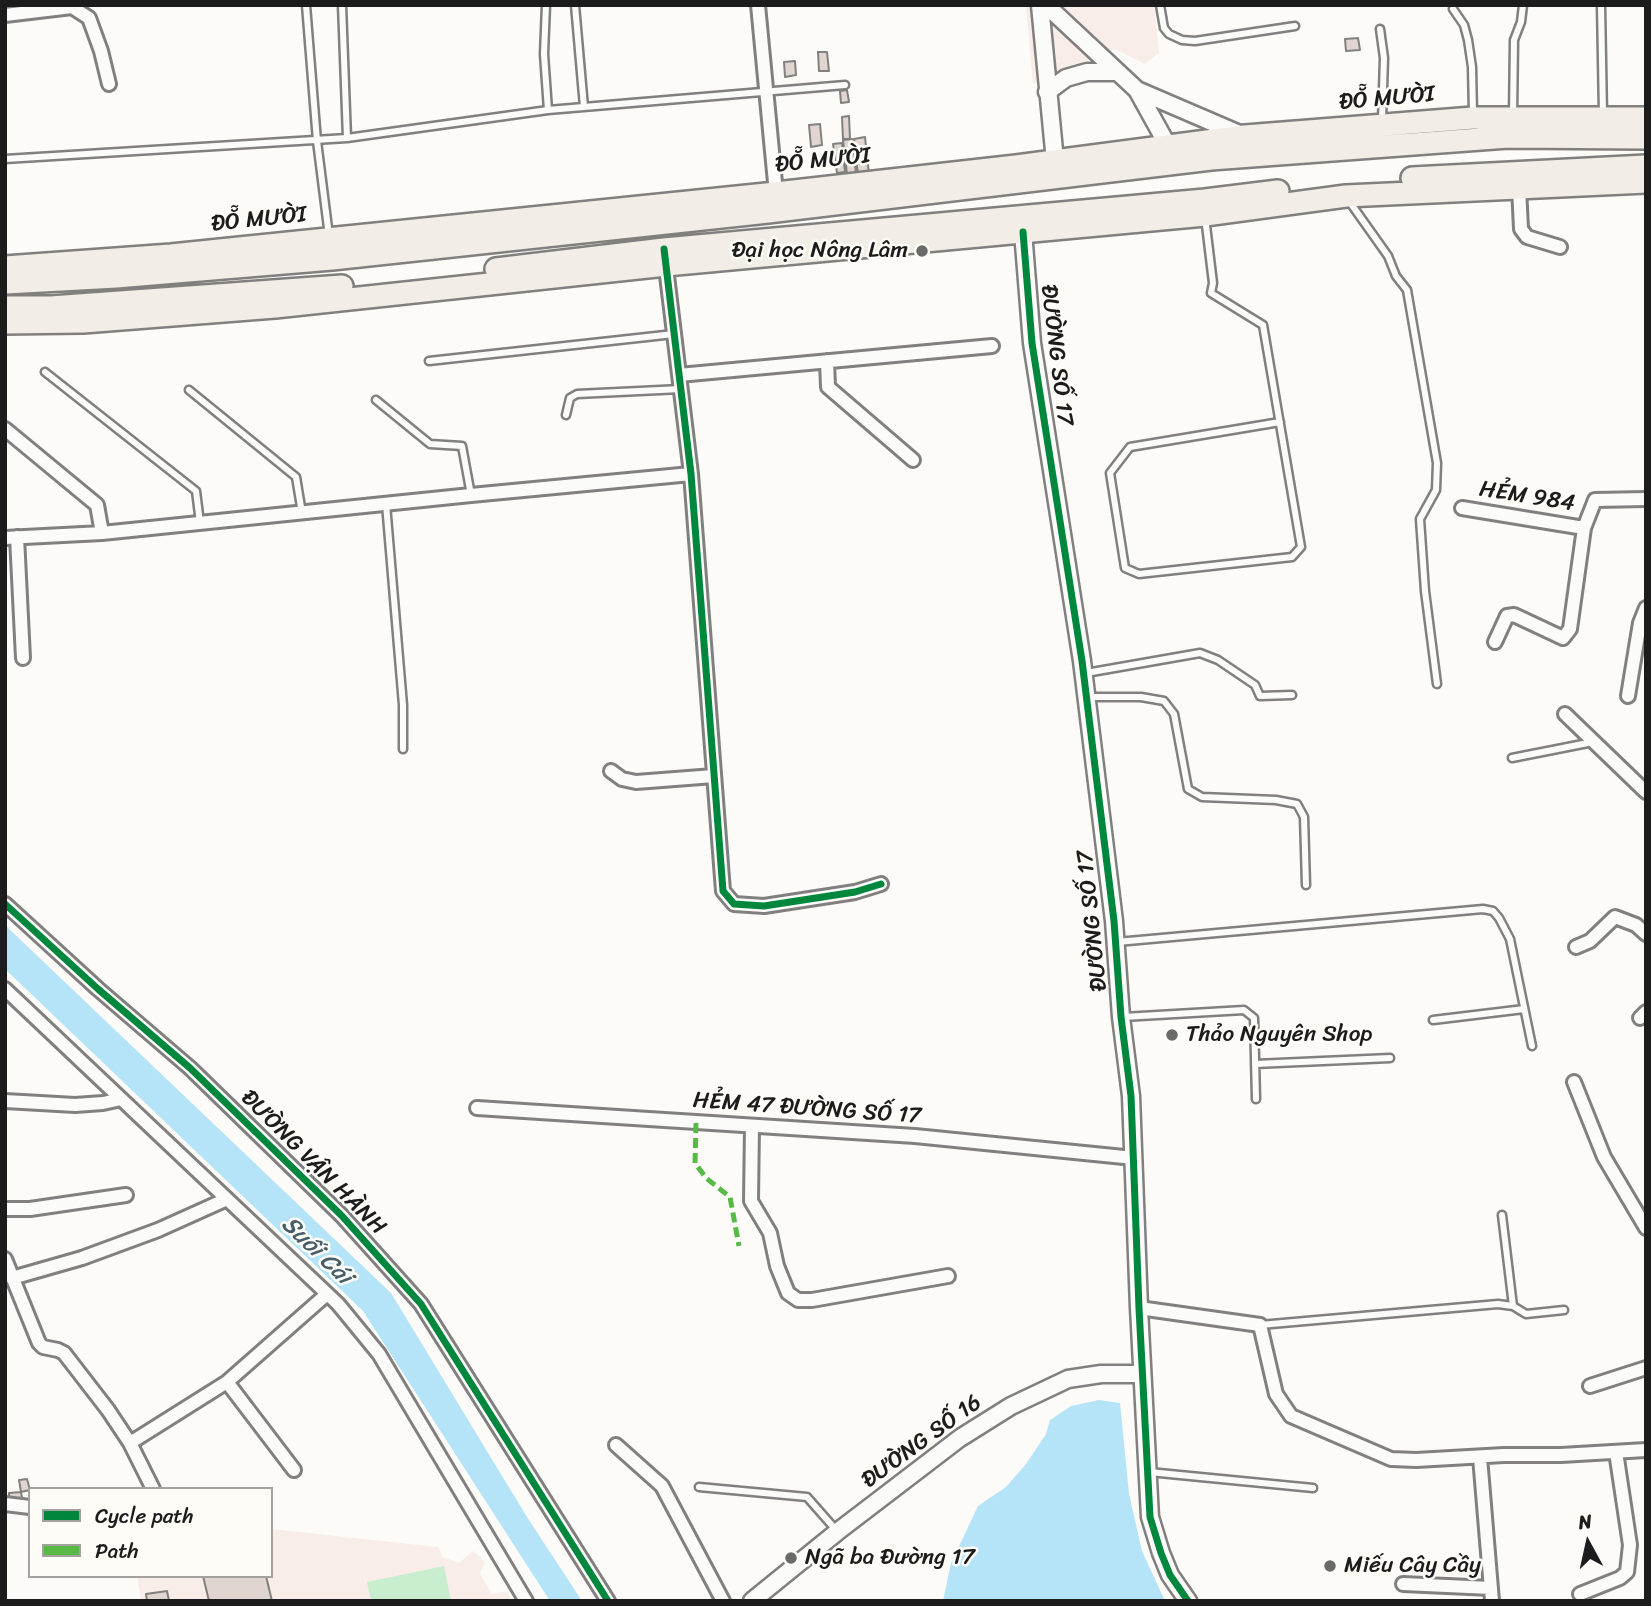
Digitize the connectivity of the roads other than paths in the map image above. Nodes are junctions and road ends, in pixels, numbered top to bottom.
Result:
1 (306, 5) edge
2 (342, 5) edge
3 (546, 5) edge
4 (575, 5) edge
5 (758, 5) edge
6 (1040, 5) edge
7 (1046, 5) edge
8 (1160, 5) edge
9 (1523, 5) edge
10 (1601, 5) edge
11 (1453, 9) dead end
12 (5, 15) edge
13 (1295, 26) dead end
14 (1380, 29) dead end
15 (1117, 72) junction
16 (109, 84) dead end
17 (845, 85) dead end
18 (1137, 90) junction
19 (766, 91) junction
20 (1047, 92) junction
21 (584, 107) junction
22 (548, 110) junction
23 (1603, 117) junction
24 (1473, 118) junction
25 (1513, 118) junction
26 (1646, 118) edge
27 (1381, 126) junction
28 (1245, 136) junction
29 (347, 138) junction
30 (1646, 138) edge
31 (317, 141) junction
32 (1169, 155) junction
33 (5, 159) edge
34 (1055, 162) junction
35 (1646, 166) edge
36 (1016, 174) junction
37 (1646, 182) edge
38 (1519, 187) junction
39 (776, 193) junction
40 (1346, 196) junction
41 (1205, 207) junction
42 (1173, 210) junction
43 (1061, 221) junction
44 (1022, 225) junction
45 (1560, 247) dead end
46 (331, 248) junction
47 (665, 257) junction
48 (5, 267) edge
49 (5, 283) edge
50 (5, 307) edge
51 (5, 323) edge
52 (674, 334) junction
53 (992, 346) dead end
54 (429, 361) dead end
55 (827, 361) junction
56 (45, 372) dead end
57 (679, 375) junction
58 (681, 389) junction
59 (189, 390) dead end
60 (376, 400) dead end
61 (566, 415) dead end
62 (1280, 422) junction
63 (5, 429) edge
64 (913, 460) dead end
65 (691, 474) junction
66 (471, 495) junction
67 (1646, 499) edge
68 (386, 504) junction
69 (1462, 508) dead end
70 (302, 513) junction
71 (200, 523) junction
72 (1584, 528) junction
73 (102, 533) junction
74 (11, 537) edge
75 (1646, 608) edge
76 (1495, 642) dead end
77 (23, 658) dead end
78 (1084, 674) junction
79 (1437, 684) dead end
80 (1292, 695) dead end
81 (1628, 696) dead end
82 (1087, 697) junction
83 (1565, 714) dead end
84 (1595, 742) junction
85 (403, 749) dead end
86 (1513, 758) dead end
87 (611, 771) dead end
88 (714, 776) junction
89 (1646, 792) edge
90 (881, 884) dead end
91 (1306, 886) dead end
92 (5, 904) edge
93 (1646, 934) edge
94 (1115, 942) junction
95 (1576, 947) dead end
96 (5, 989) edge
97 (1524, 1009) junction
98 (1121, 1017) junction
99 (1433, 1020) dead end
100 (1532, 1046) dead end
101 (1390, 1058) dead end
102 (1255, 1064) junction
103 (1574, 1082) dead end
104 (121, 1099) junction
105 (1256, 1099) dead end
106 (5, 1101) edge
107 (477, 1108) dead end
108 (752, 1126) junction
109 (1134, 1158) junction
110 (126, 1195) dead end
111 (227, 1199) junction
112 (5, 1209) edge
113 (1502, 1215) dead end
114 (1646, 1228) edge
115 (5, 1259) edge
116 (948, 1276) dead end
117 (12, 1278) junction
118 (327, 1294) junction
119 (1513, 1306) junction
120 (1139, 1308) junction
121 (1564, 1310) dead end
122 (1260, 1325) junction
123 (1646, 1368) edge
124 (1142, 1374) junction
125 (227, 1381) junction
126 (1590, 1386) dead end
127 (130, 1443) junction
128 (616, 1446) dead end
129 (1646, 1450) edge
130 (1616, 1452) junction
131 (1480, 1457) junction
132 (293, 1470) dead end
133 (1147, 1472) junction
134 (152, 1487) edge
135 (699, 1487) dead end
136 (1313, 1488) dead end
137 (5, 1504) edge
138 (28, 1507) edge
139 (837, 1531) junction
140 (1403, 1584) dead end
141 (1491, 1594) edge
142 (1580, 1594) dead end
143 (526, 1601) edge
144 (608, 1601) edge
145 (723, 1601) edge
146 (752, 1601) edge
147 (1188, 1601) edge

1 - 31 lane
2 - 29 lane
3 - 22 lane
4 - 21 lane
5 - 19 street
6 - 20 street
7 - 15 street
8 - 13 lane
9 - 25 lane
10 - 23 lane
11 - 24 lane
12 - 16 street
14 - 27 lane
15 - 18 street
15 - 20 street
17 - 19 lane
18 - 28 street
18 - 32 street
19 - 21 lane
19 - 39 street
20 - 34 street
21 - 22 lane
22 - 29 lane
23 - 25 highway, ĐỖ MƯỜI
23 - 26 highway, ĐỖ MƯỜI
24 - 25 highway, ĐỖ MƯỜI
24 - 27 highway, ĐỖ MƯỜI
27 - 28 highway, ĐỖ MƯỜI
28 - 32 highway, ĐỖ MƯỜI
29 - 31 lane
30 - 32 highway, ĐỖ MƯỜI
31 - 33 lane
31 - 46 lane
32 - 34 highway, ĐỖ MƯỜI
32 - 42 highway
34 - 36 highway, ĐỖ MƯỜI
34 - 36 street
34 - 43 highway
35 - 41 highway
36 - 39 highway, ĐỖ MƯỜI
36 - 44 highway
36 - 46 highway, ĐỖ MƯỜI
37 - 38 highway
38 - 40 highway
38 - 45 street
39 - 46 highway, ĐỖ MƯỜI
40 - 41 highway
40 - 79 lane
41 - 42 highway
41 - 62 lane
42 - 43 highway
43 - 44 highway
44 - 47 highway
44 - 78 street, ĐƯỜNG SỐ 17
46 - 48 highway, ĐỖ MƯỜI
46 - 49 highway, ĐỖ MƯỜI
47 - 50 highway
47 - 51 highway
47 - 52 street
52 - 54 lane
52 - 57 street
53 - 55 street
55 - 57 street
55 - 64 street
56 - 71 lane
57 - 58 street
58 - 61 lane
58 - 65 street
59 - 70 lane
60 - 66 lane
62 - 62 lane
63 - 73 street
65 - 66 street
65 - 88 street
66 - 68 street
67 - 72 street
68 - 70 street
68 - 85 lane
69 - 72 street, HẺM 984
70 - 71 street
71 - 73 street
72 - 76 street
73 - 74 street
74 - 77 street
75 - 81 street
78 - 80 lane
78 - 82 street, ĐƯỜNG SỐ 17
82 - 91 lane
82 - 94 street, ĐƯỜNG SỐ 17
83 - 84 street
84 - 86 lane
84 - 89 street
87 - 88 street
88 - 90 street
92 - 144 street, ĐƯỜNG VẬN HÀNH
93 - 95 street
94 - 97 lane
94 - 98 street, ĐƯỜNG SỐ 17
96 - 104 street
97 - 99 lane
97 - 100 lane
98 - 102 lane
98 - 109 street, ĐƯỜNG SỐ 17
101 - 102 lane
102 - 105 lane
103 - 114 street
104 - 106 street
104 - 111 street
107 - 108 street, HẺM 47 ĐƯỜNG SỐ 17
108 - 109 street, HẺM 47 ĐƯỜNG SỐ 17
108 - 116 street
109 - 120 street, ĐƯỜNG SỐ 17
110 - 112 street
111 - 117 street
111 - 118 street
113 - 119 lane
115 - 117 street
117 - 127 street
118 - 125 street
118 - 143 street
119 - 121 lane
119 - 122 lane
120 - 122 street
120 - 124 street, ĐƯỜNG SỐ 17
122 - 131 street
123 - 126 street
124 - 133 street, ĐƯỜNG SỐ 17
124 - 139 street, ĐƯỜNG SỐ 16
125 - 127 street
125 - 132 street
127 - 134 street
128 - 145 street
129 - 130 street
130 - 131 street
130 - 142 street
131 - 141 street
133 - 136 lane
133 - 147 street, ĐƯỜNG SỐ 17
135 - 139 lane
137 - 138 street
139 - 146 street, ĐƯỜNG SỐ 16
140 - 141 street

